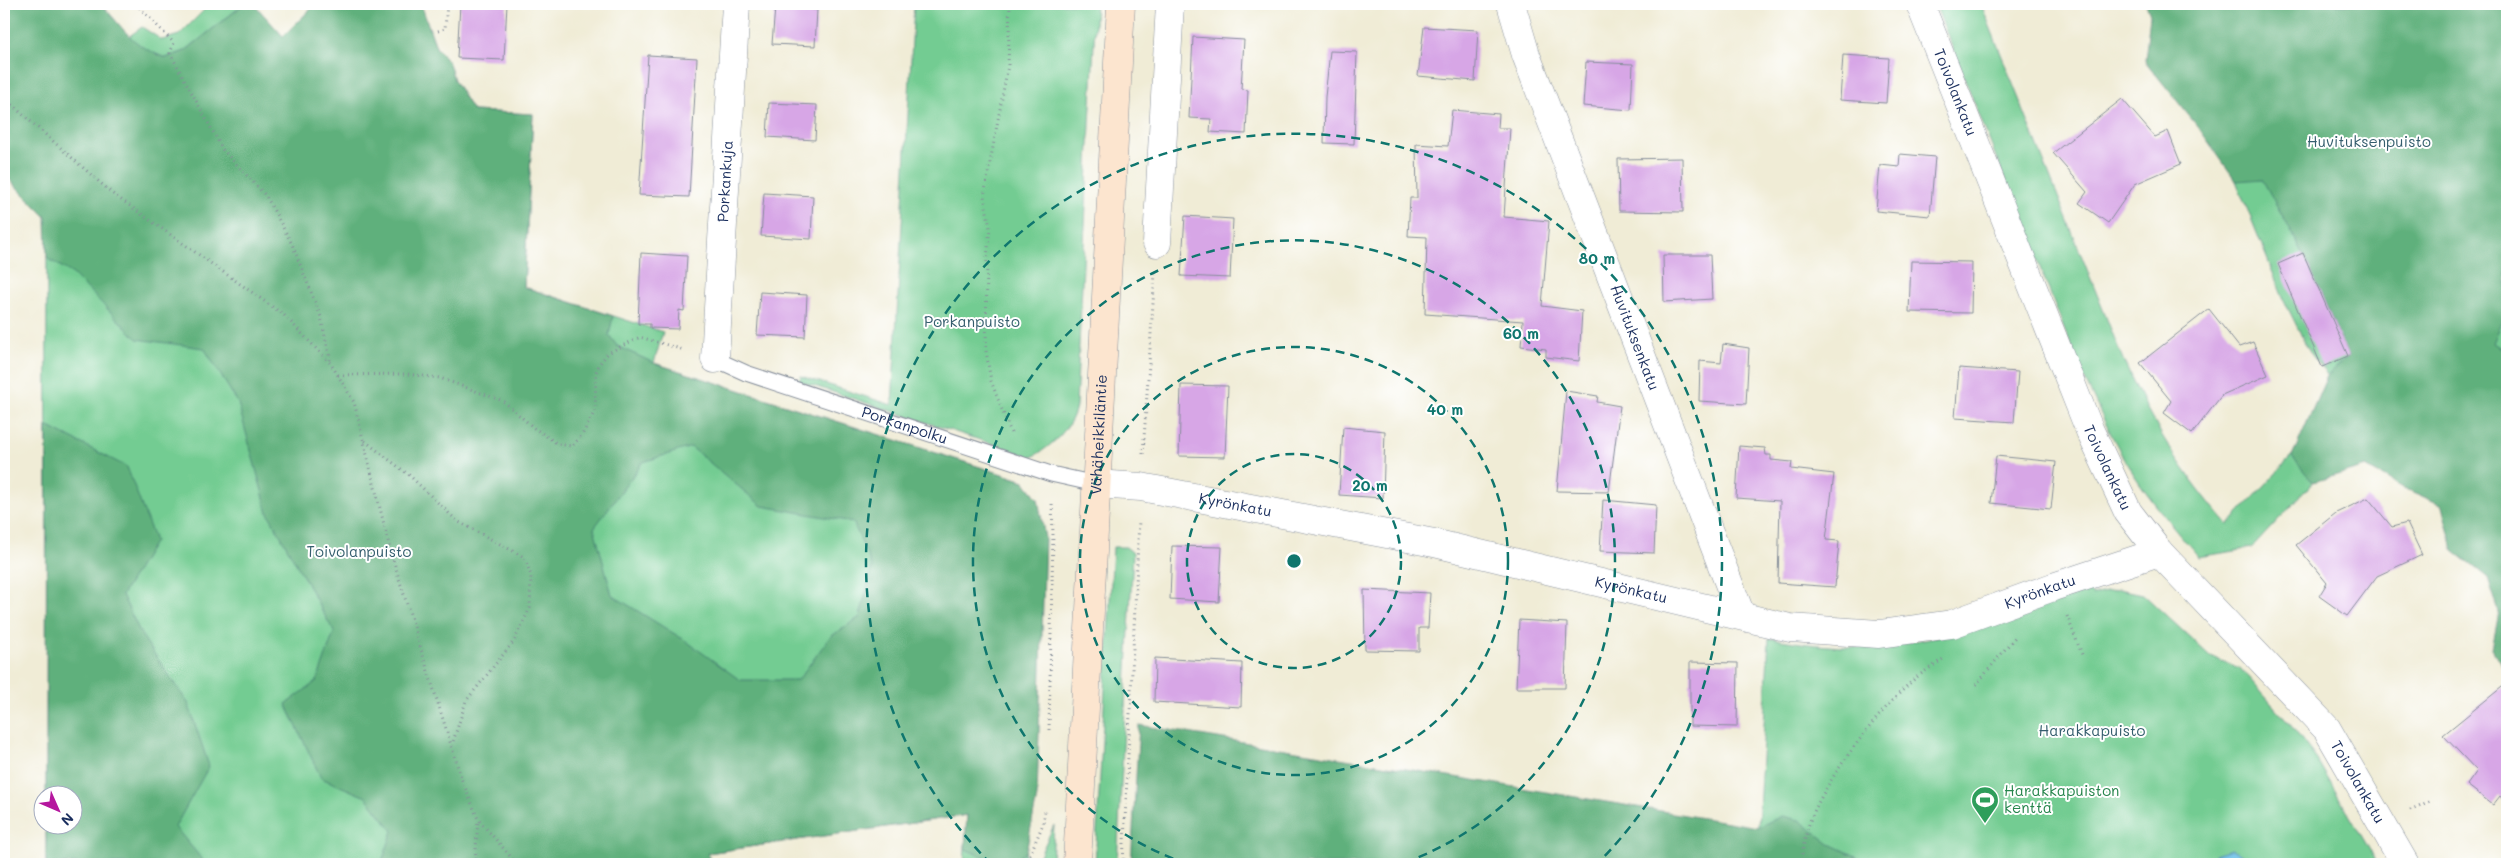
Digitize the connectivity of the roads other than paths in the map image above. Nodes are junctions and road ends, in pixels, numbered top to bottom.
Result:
1 (736, 4) edge
2 (1121, 4) edge
3 (1170, 4) edge
4 (1511, 4) edge
5 (1920, 4) edge
6 (1157, 243) road end
7 (716, 359) joint
8 (1096, 484) junction
9 (2160, 552) junction
10 (1741, 615) junction
11 (1077, 864) edge
12 (2405, 864) edge

1 - 7 street, Porkankuja
2 - 8 street, Vähäheikkiläntie
3 - 6 street
4 - 10 street, Huvituksenkatu
5 - 9 street, Toivolankatu
7 - 8 lane, Porkanpolku
8 - 10 street, Kyrönkatu
8 - 11 street, Vähäheikkiläntie
9 - 10 street, Kyrönkatu
9 - 12 street, Toivolankatu

